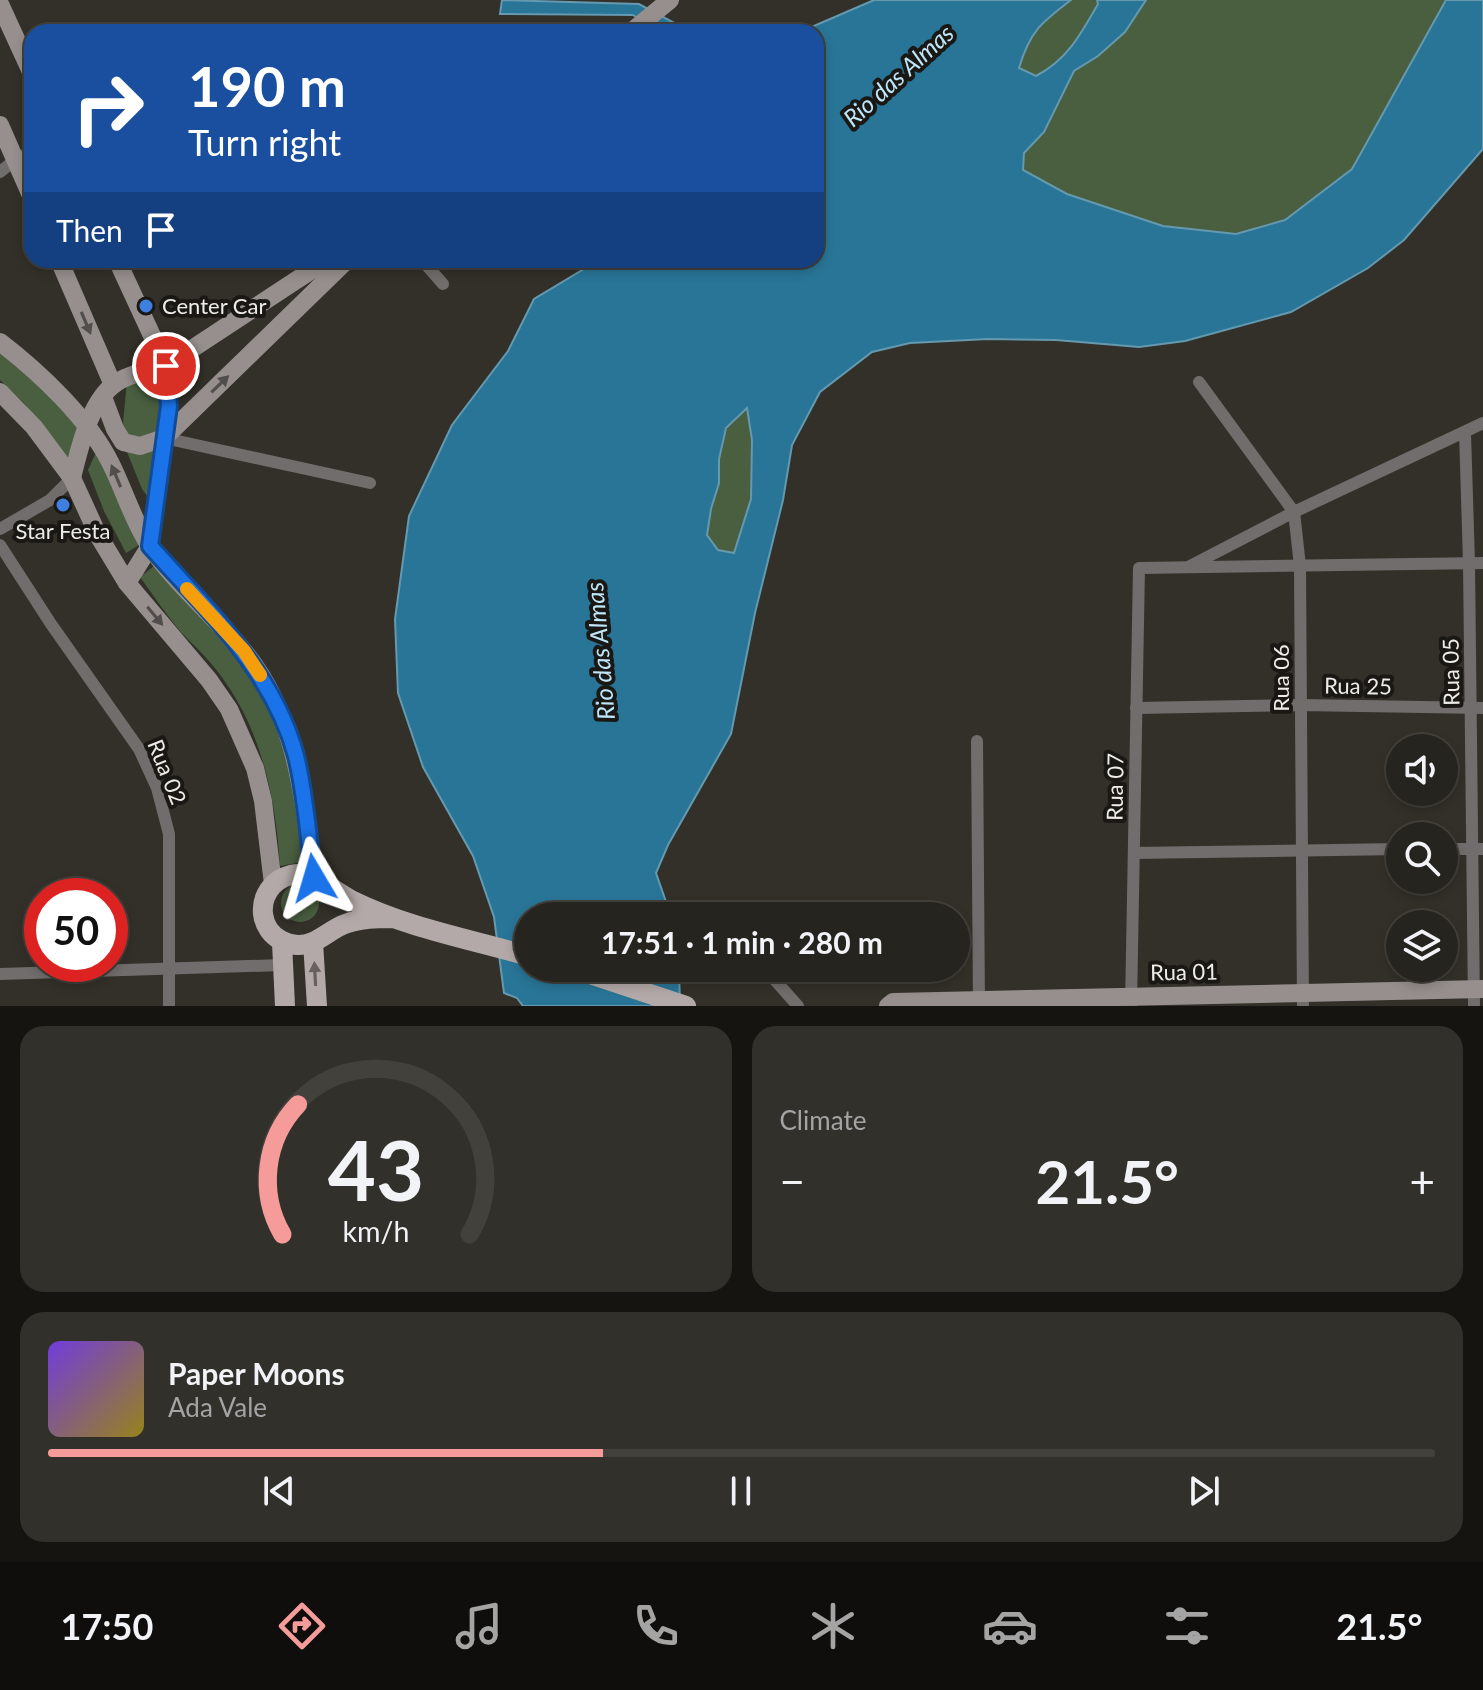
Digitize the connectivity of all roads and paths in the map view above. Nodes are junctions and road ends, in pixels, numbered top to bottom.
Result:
1 (667, 2) edge
2 (0, 4) edge
3 (641, 24) edge
4 (24, 56) edge
5 (0, 125) edge
6 (24, 155) edge
7 (0, 172) edge
8 (62, 268) edge
9 (121, 268) edge
10 (315, 268) edge
11 (339, 268) edge
12 (429, 268) edge
13 (443, 284) dead end
14 (0, 342) edge
15 (166, 366) junction
16 (1199, 382) dead end
17 (108, 391) junction
18 (0, 392) edge
19 (87, 425) junction
20 (1476, 429) edge
21 (164, 438) junction
22 (72, 478) junction
23 (370, 483) dead end
24 (1294, 512) junction
25 (0, 529) edge
26 (0, 545) edge
27 (150, 546) junction
28 (1476, 563) edge
29 (1300, 566) junction
30 (1185, 568) junction
31 (127, 583) junction
32 (1301, 705) junction
33 (1136, 708) junction
34 (1477, 708) edge
35 (977, 741) dead end
36 (1302, 849) junction
37 (1386, 849) edge
38 (1478, 849) edge
39 (1134, 853) junction
40 (319, 882) junction
41 (273, 884) junction
42 (397, 919) junction
43 (318, 939) junction
44 (282, 942) junction
45 (514, 952) edge
46 (282, 965) junction
47 (168, 969) junction
48 (0, 974) edge
49 (614, 982) edge
50 (777, 982) edge
51 (1477, 994) edge
52 (1303, 999) edge
53 (1131, 1001) edge
54 (979, 1003) edge
55 (169, 1006) edge
56 (285, 1006) edge
57 (317, 1006) edge
58 (686, 1006) edge
59 (798, 1006) edge
60 (888, 1006) edge

1 - 3 main road
2 - 4 main road
5 - 6 main road
6 - 7 street
8 -> 17 main road
9 - 15 main road
10 - 15 main road
21 -> 11 main road
12 - 13 street
14 - 19 main road
15 - 17 main road
15 - 21 main road
16 - 24 street, Rua 06
17 - 19 main road
17 - 21 main road
18 - 22 main road
19 - 22 main road
27 -> 19 main road
20 - 24 street
20 - 28 street, Rua 05
21 - 23 street
21 - 27 main road
22 - 25 street
22 - 31 main road
24 - 29 street, Rua 06
24 - 30 street
26 - 47 street, Rua 02
27 - 31 main road
27 - 40 main road
28 - 29 street
28 - 34 street, Rua 05
29 - 30 street
29 - 32 street, Rua 06
30 - 33 street, Rua 07
31 -> 41 main road
32 - 33 street, Rua 25
32 - 34 street, Rua 25
32 - 36 street, Rua 06
33 - 39 street, Rua 07
34 - 38 street, Rua 05
35 - 54 street
36 - 37 street
36 - 39 street
36 - 52 street, Rua 06
38 - 51 street, Rua 05
39 - 53 street, Rua 07
40 - 41 main road
40 - 42 main road
40 - 43 main road
41 - 44 main road
42 - 43 main road
42 - 45 main road
43 - 44 main road
57 -> 43 main road
44 - 46 main road
46 - 47 street
46 - 56 main road
47 - 48 street
47 - 55 street, Rua 02
49 - 58 main road
50 - 59 street
51 - 52 main road, Rua 01
52 - 53 main road, Rua 01
53 - 54 main road, Rua 01
54 - 60 main road, Rua 01

